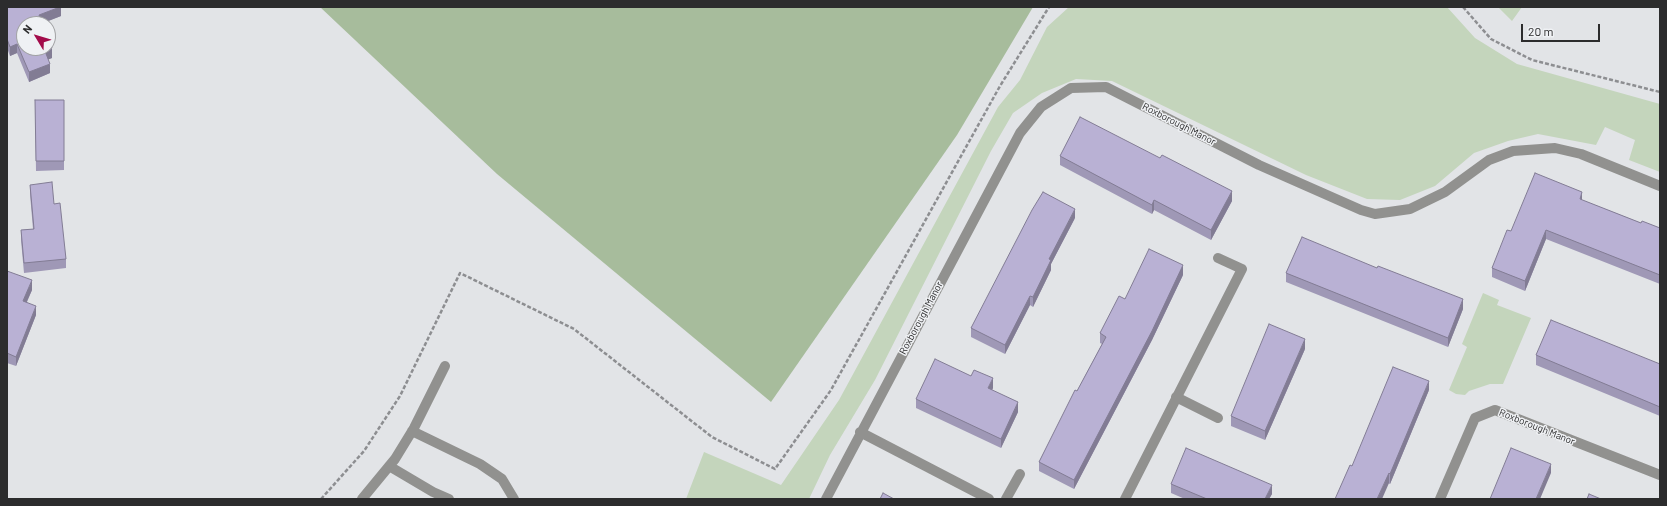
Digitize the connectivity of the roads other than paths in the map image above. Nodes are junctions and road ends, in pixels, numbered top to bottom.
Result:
1 (1660, 186) edge
2 (1218, 258) dead end
3 (445, 366) dead end
4 (1176, 397) junction
5 (1218, 418) dead end
6 (412, 431) junction
7 (860, 432) junction
8 (389, 466) junction
9 (1020, 474) dead end
10 (1660, 475) edge
11 (362, 499) edge
12 (449, 499) edge
13 (514, 499) edge
14 (826, 499) edge
15 (989, 499) edge
16 (1006, 499) edge
17 (1125, 499) edge
18 (1440, 499) edge

1 - 7 street, Roxborough Manor
2 - 4 street
3 - 6 street
4 - 5 street
4 - 17 street
6 - 8 street
6 - 13 street
7 - 14 street, Roxborough Manor
7 - 15 street
8 - 11 street
8 - 12 street
9 - 16 street
10 - 18 street, Roxborough Manor

